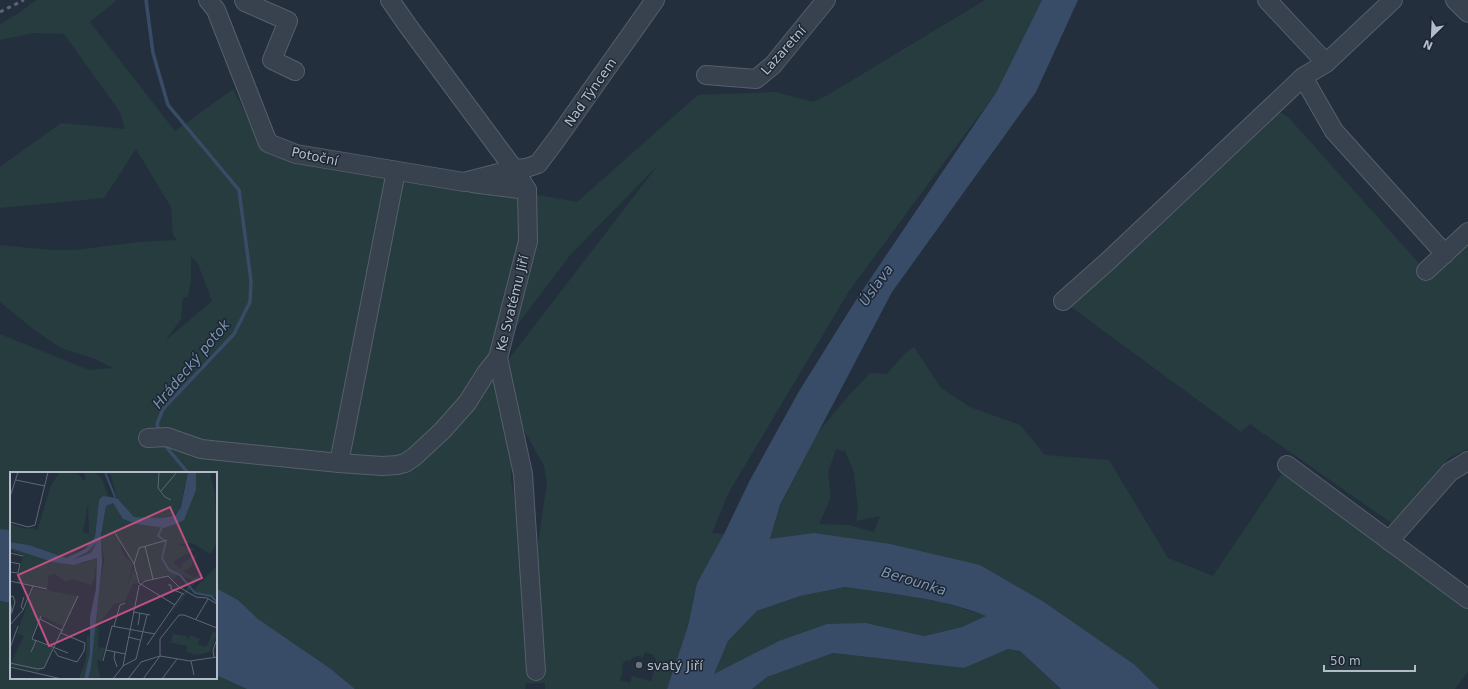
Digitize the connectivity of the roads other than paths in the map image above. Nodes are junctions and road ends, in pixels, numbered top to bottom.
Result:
1 (208, 0) edge
2 (244, 0) edge
3 (390, 0) edge
4 (655, 0) edge
5 (826, 0) edge
6 (1267, 0) edge
7 (1393, 0) edge
8 (1456, 0) edge
9 (1468, 13) edge
10 (1326, 63) junction
11 (295, 71) dead end
12 (706, 75) dead end
13 (1302, 77) junction
14 (514, 168) junction
15 (396, 171) junction
16 (464, 182) junction
17 (527, 190) junction
18 (1468, 232) edge
19 (1444, 254) junction
20 (1426, 271) dead end
21 (1064, 301) dead end
22 (498, 358) junction
23 (148, 438) dead end
24 (1468, 461) edge
25 (339, 464) junction
26 (1287, 465) dead end
27 (1390, 541) junction
28 (1468, 599) edge
29 (536, 671) dead end

1 - 15 street, Potoční
2 - 11 street
3 - 14 street, Ke Svatému Jiří
4 - 14 street, Nad Týncem
5 - 12 street, Lazaretní
6 - 10 street
7 - 10 street
8 - 9 street
10 - 13 street
13 - 19 street
13 - 21 street
14 - 16 street, Potoční
14 - 17 street, Ke Svatému Jiří
15 - 16 street, Potoční
15 - 25 street
16 - 17 street
17 - 22 street, Ke Svatému Jiří
18 - 19 street
19 - 20 street
22 - 25 street
22 - 29 street, Ke Svatému Jiří
23 - 25 street
24 - 27 street
26 - 27 street
27 - 28 street

